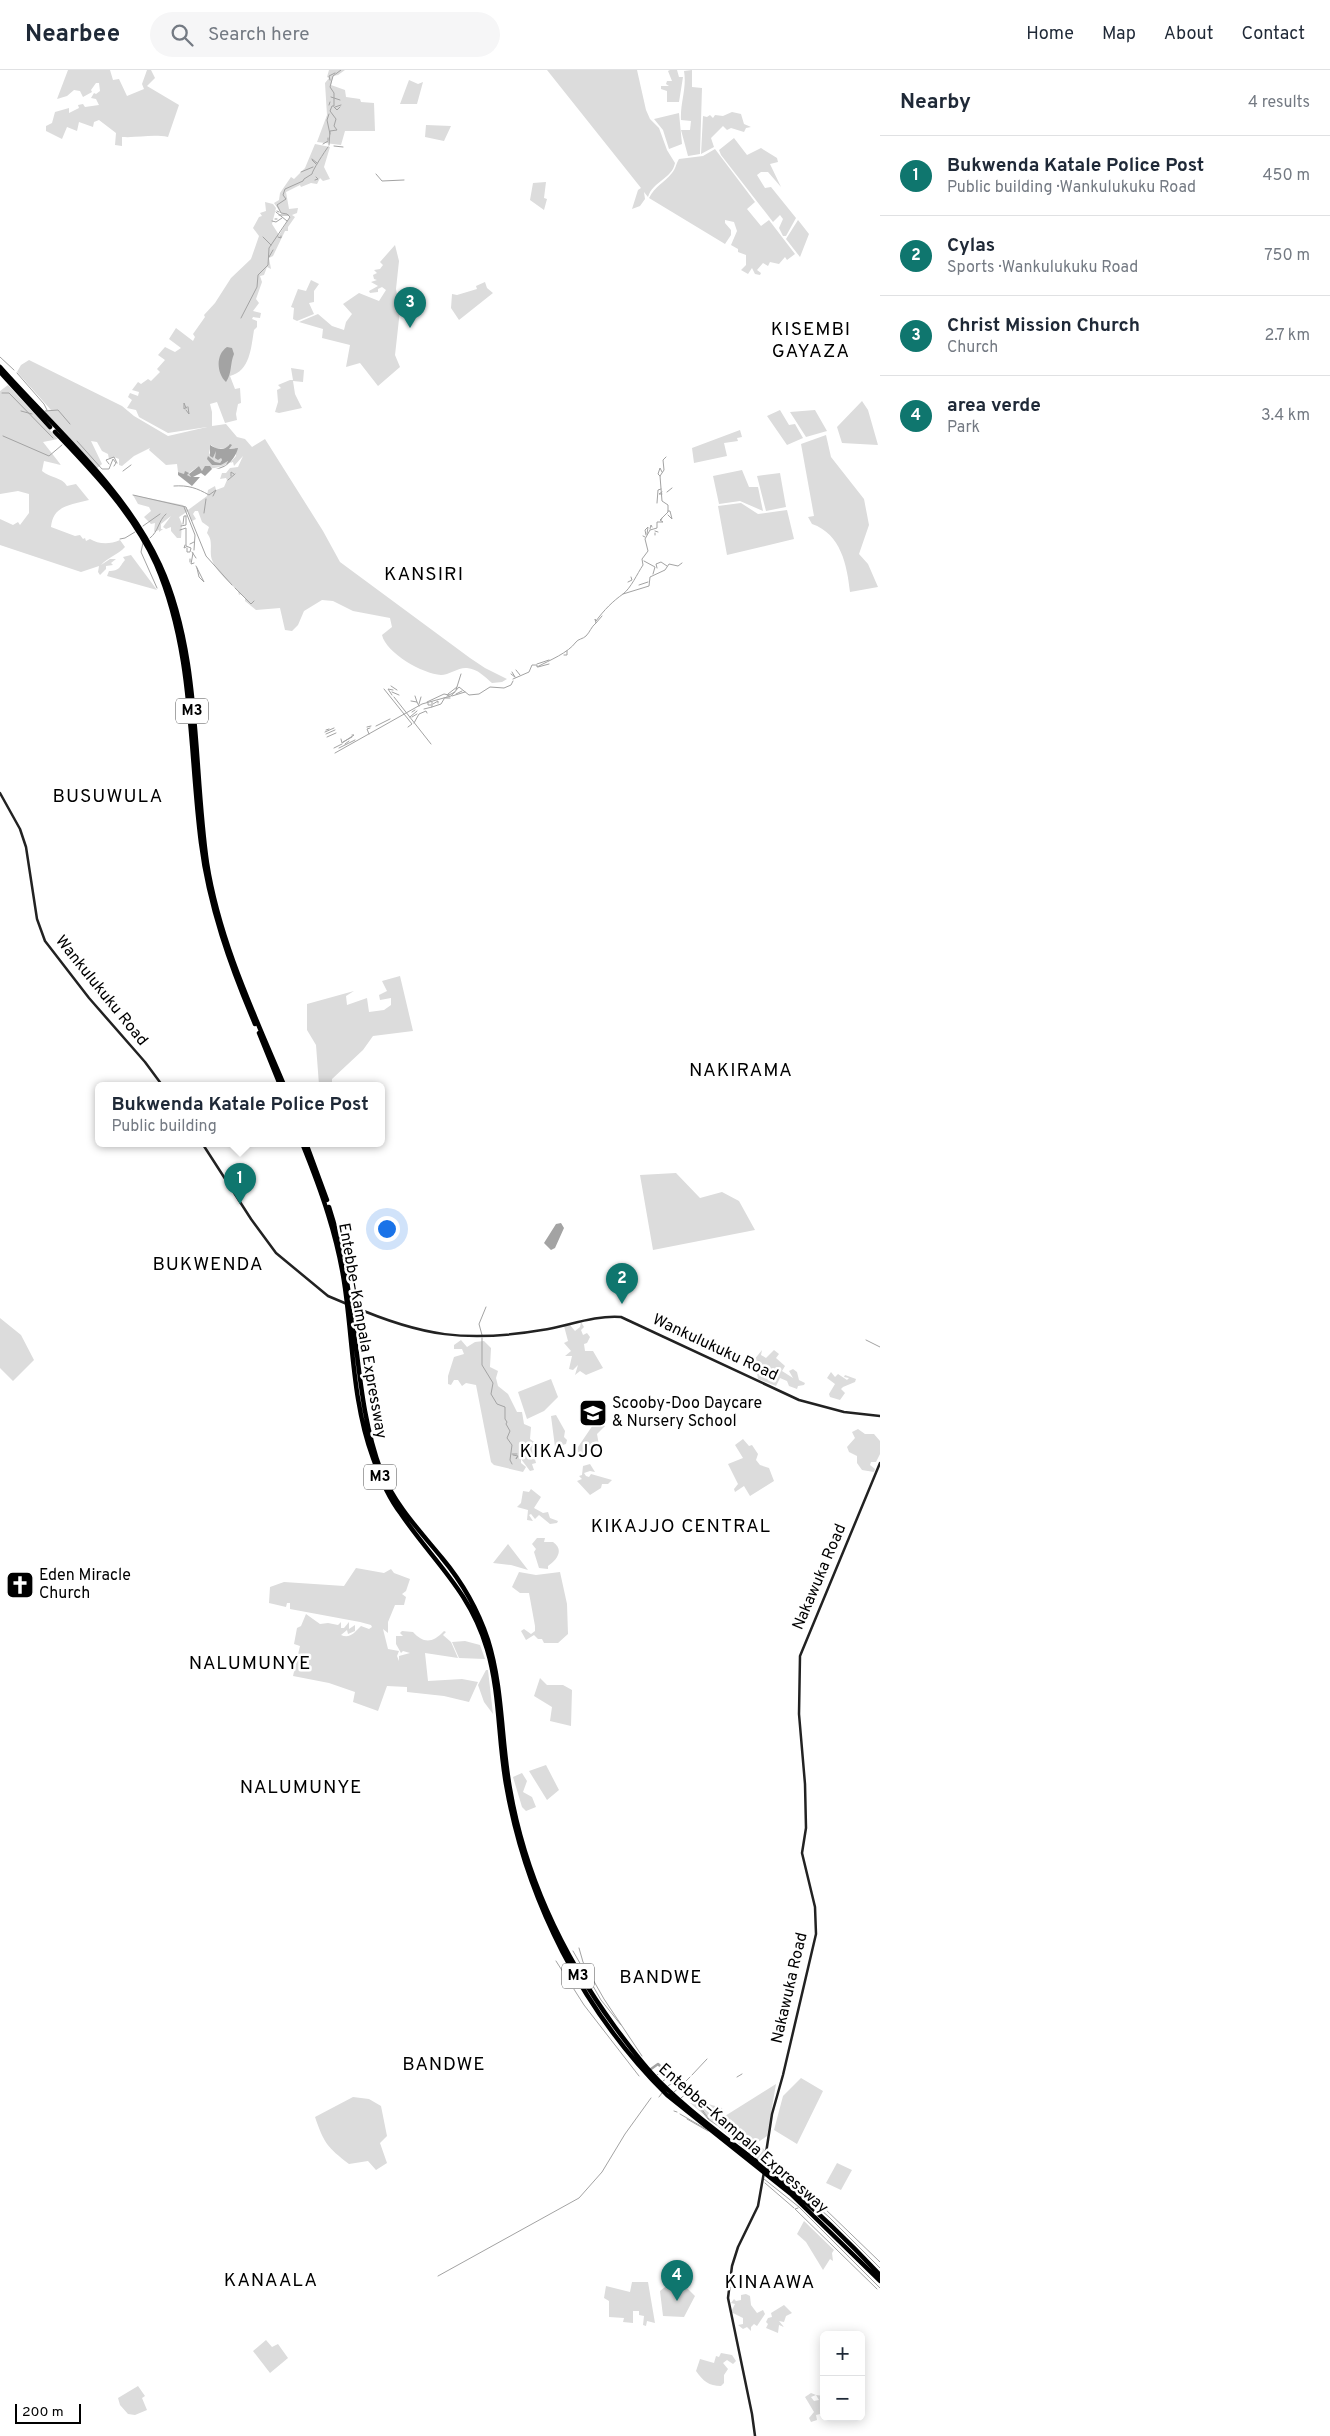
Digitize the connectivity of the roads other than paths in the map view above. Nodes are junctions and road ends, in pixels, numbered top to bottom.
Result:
1 (0, 367) edge
2 (0, 372) edge
3 (6, 376) junction
4 (11, 381) junction
5 (0, 793) edge
6 (160, 1082) edge
7 (279, 1082) edge
8 (283, 1082) edge
9 (205, 1147) edge
10 (306, 1147) edge
11 (880, 1416) edge
12 (880, 1463) edge
13 (511, 1804) junction
14 (880, 2275) edge
15 (880, 2281) edge
16 (755, 2436) edge

1 - 3 highway, M3
2 - 3 highway, M3
3 - 4 highway, M3
4 - 7 highway, M3
4 - 8 highway, M3
5 - 6 main road, Wankulukuku Road
9 - 11 main road, Wankulukuku Road
10 - 13 highway, Entebbe–Kampala Expressway / M3
12 - 16 main road, Nakawuka Road
13 - 14 highway, Entebbe–Kampala Expressway / M3
13 - 15 highway, Entebbe–Kampala Expressway / M3

